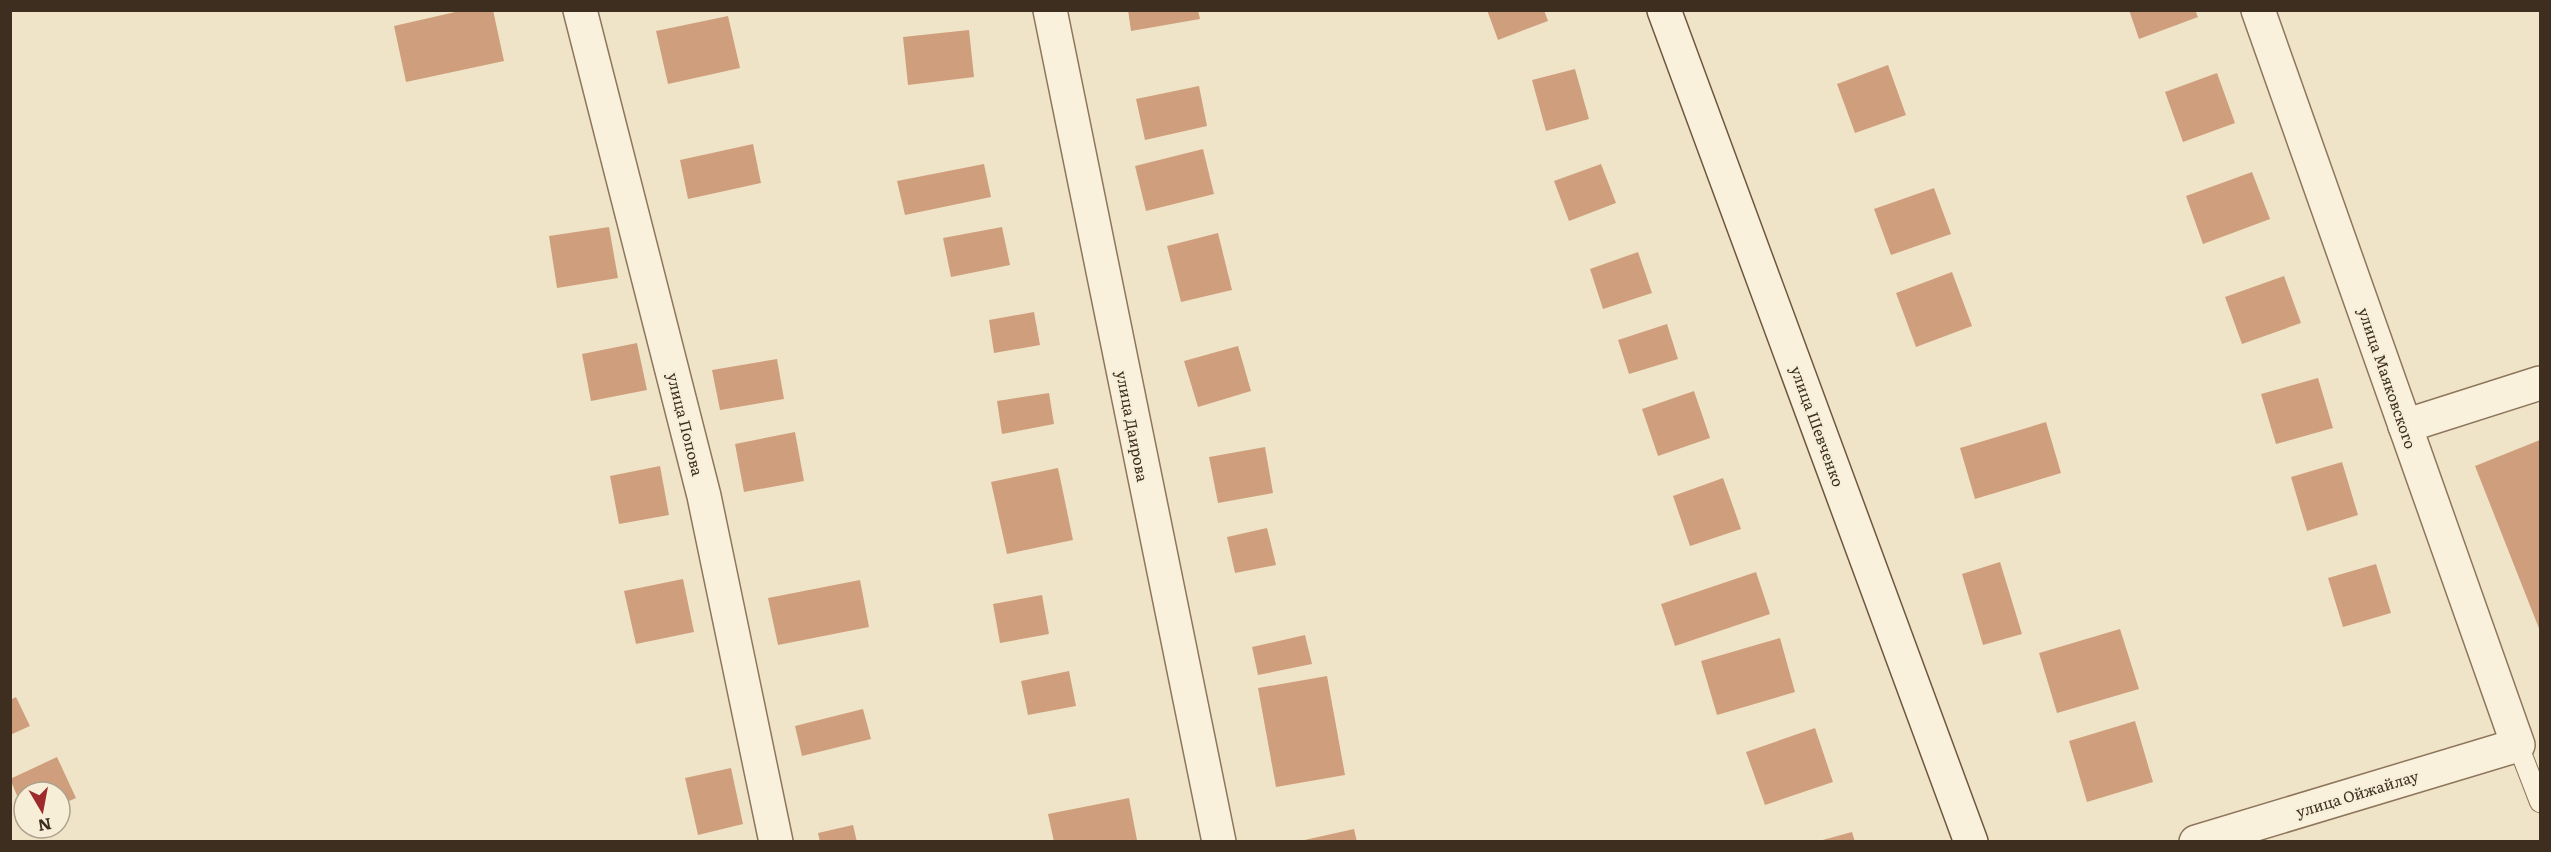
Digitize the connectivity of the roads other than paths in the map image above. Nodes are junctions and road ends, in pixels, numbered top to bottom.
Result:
1 (580, 10) edge
2 (1050, 10) edge
3 (1664, 10) edge
4 (2258, 10) edge
5 (2541, 383) edge
6 (2405, 426) junction
7 (2518, 745) junction
8 (2541, 802) edge
9 (776, 842) edge
10 (1219, 842) edge
11 (1971, 842) edge
12 (2196, 842) edge

1 - 9 street, улица Попова
2 - 10 street, улица Даирова
3 - 11 street, улица Шевченко
4 - 6 street, улица Маяковского
5 - 6 street
6 - 7 street, улица Маяковского
7 - 8 lane
7 - 12 street, улица Ойжайлау

